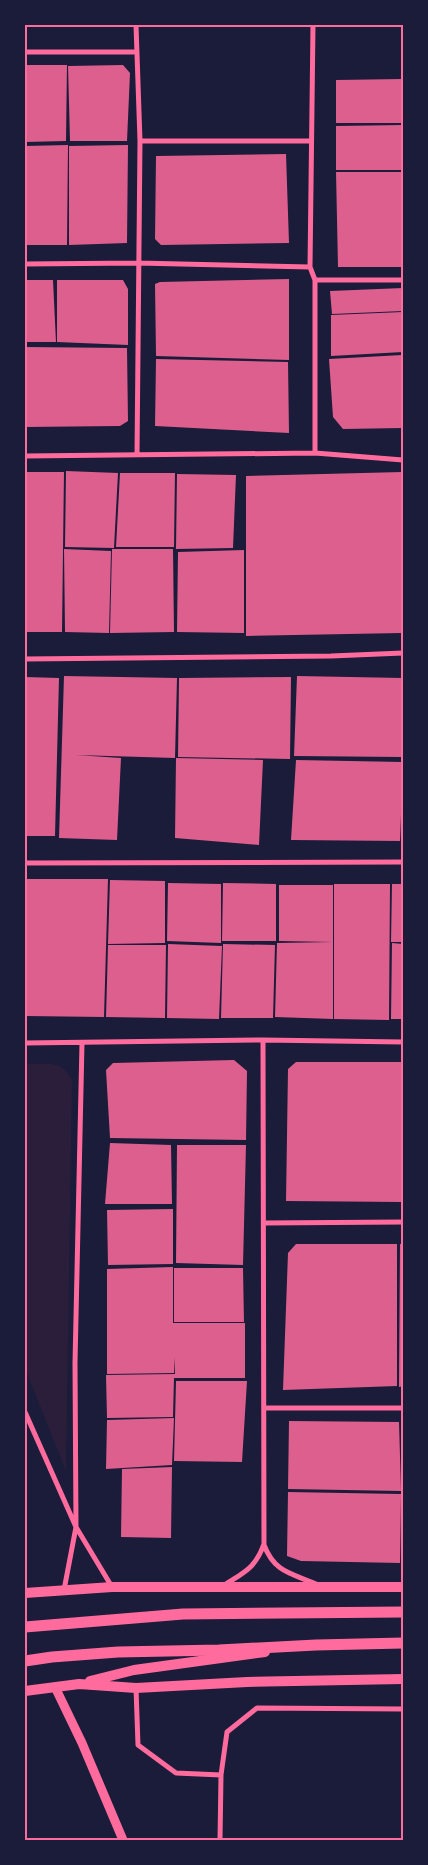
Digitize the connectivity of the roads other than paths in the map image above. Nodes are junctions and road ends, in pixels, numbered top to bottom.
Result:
1 (136, 25) edge
2 (314, 25) edge
3 (25, 52) edge
4 (136, 52) junction
5 (140, 141) junction
6 (311, 141) junction
7 (138, 263) junction
8 (25, 264) edge
9 (310, 267) junction
10 (315, 280) junction
11 (403, 280) edge
12 (315, 453) junction
13 (137, 455) junction
14 (25, 456) edge
15 (403, 460) edge
16 (403, 654) edge
17 (25, 659) edge
18 (403, 862) edge
19 (25, 863) edge
20 (263, 1040) junction
21 (403, 1042) edge
22 (25, 1043) edge
23 (82, 1044) junction
24 (403, 1222) edge
25 (264, 1223) junction
26 (264, 1408) junction
27 (403, 1408) edge
28 (25, 1412) edge
29 (76, 1527) junction
30 (264, 1544) junction
31 (112, 1587) junction
32 (403, 1587) edge
33 (219, 1588) junction
34 (325, 1588) junction
35 (64, 1590) junction
36 (25, 1593) edge
37 (403, 1612) edge
38 (25, 1627) edge
39 (403, 1643) edge
40 (316, 1645) junction
41 (25, 1661) edge
42 (403, 1679) edge
43 (79, 1684) junction
44 (56, 1687) junction
45 (136, 1688) junction
46 (25, 1691) edge
47 (403, 1709) edge
48 (222, 1775) junction
49 (122, 1840) edge
50 (220, 1840) edge

1 - 4 street
2 - 6 street
3 - 4 street
4 - 5 street
5 - 6 street
5 - 7 street
6 - 9 street
7 - 8 street
7 - 9 street
7 - 13 street
9 - 10 street
10 - 11 street
10 - 12 street
12 - 13 street
12 - 15 street
13 - 14 street
16 - 17 street
18 - 19 street
20 - 21 street
20 - 23 street
20 - 25 street
22 - 23 street
23 - 29 street
24 - 25 street
25 - 26 street
26 - 27 street
26 - 30 street
28 - 29 street
29 - 31 street
29 - 35 street
30 - 33 street
30 - 34 street
31 - 33 main road
31 - 35 main road
32 - 34 main road
33 - 34 main road
35 - 36 main road
37 - 38 main road
39 - 40 main road
40 - 41 main road
40 - 43 main road
42 - 45 main road
43 - 44 main road
43 - 45 main road
44 - 46 main road
44 - 49 street
45 - 48 street
47 - 48 street
48 - 50 street

